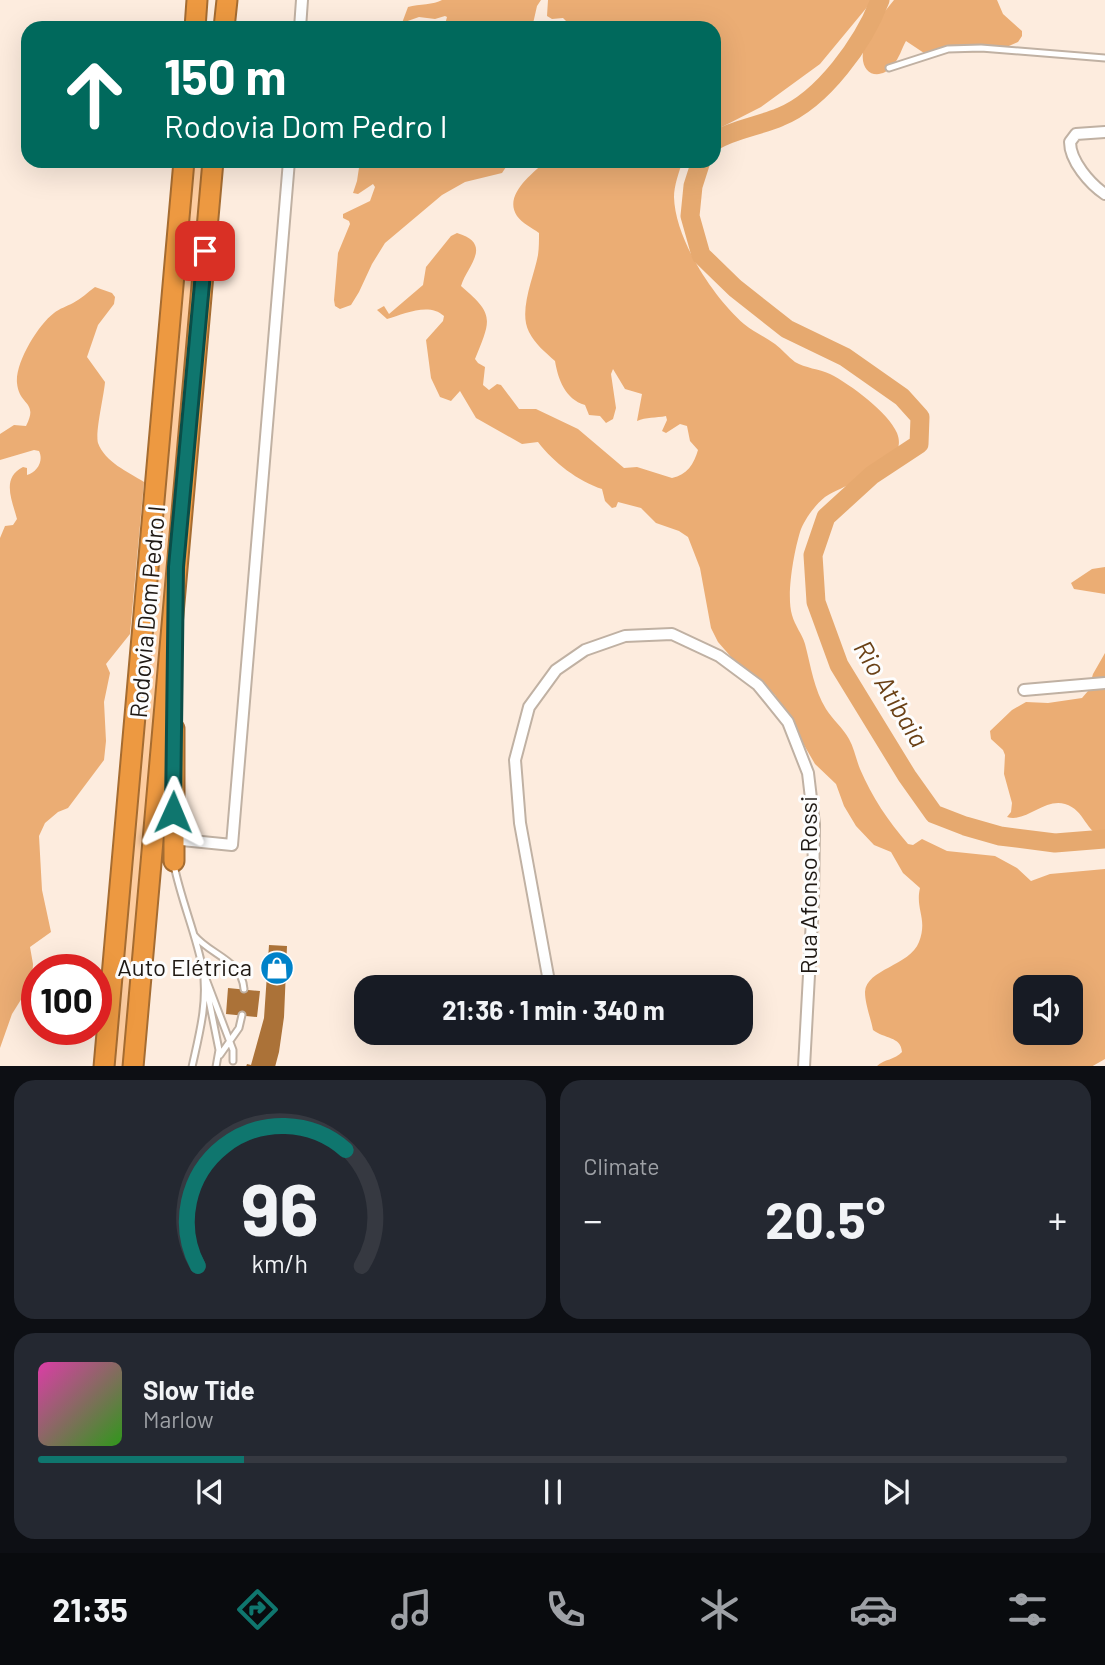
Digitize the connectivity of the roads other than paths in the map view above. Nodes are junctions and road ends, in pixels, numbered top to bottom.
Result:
1 (197, 0) edge
2 (227, 0) edge
3 (302, 0) edge
4 (196, 21) edge
5 (225, 21) edge
6 (300, 21) edge
7 (1105, 58) edge
8 (889, 68) dead end
9 (1105, 132) edge
10 (183, 168) edge
11 (212, 168) edge
12 (288, 168) edge
13 (1105, 194) edge
14 (176, 567) junction
15 (1105, 683) edge
16 (1024, 690) dead end
17 (172, 839) junction
18 (174, 861) joint
19 (192, 931) junction
20 (202, 970) junction
21 (548, 975) edge
22 (244, 989) dead end
23 (242, 1015) dead end
24 (230, 1041) junction
25 (218, 1058) junction
26 (233, 1061) dead end
27 (104, 1066) edge
28 (133, 1066) edge
29 (192, 1066) edge
30 (216, 1066) edge
31 (804, 1066) edge

1 - 4 highway
2 - 5 highway
3 - 6 street
7 - 8 lane
9 - 13 street
10 - 27 highway, Rodovia Dom Pedro I
11 - 14 highway, Rodovia Dom Pedro I
12 - 17 street
14 - 17 highway
14 - 28 highway, Rodovia Dom Pedro I
15 - 16 street
17 - 18 highway
18 - 19 lane
19 - 20 lane
19 - 22 lane
20 - 24 lane
20 - 25 lane
20 - 29 lane
21 - 31 street, Rua Afonso Rossi
23 - 24 lane
24 - 25 lane
24 - 26 lane
25 - 30 lane

